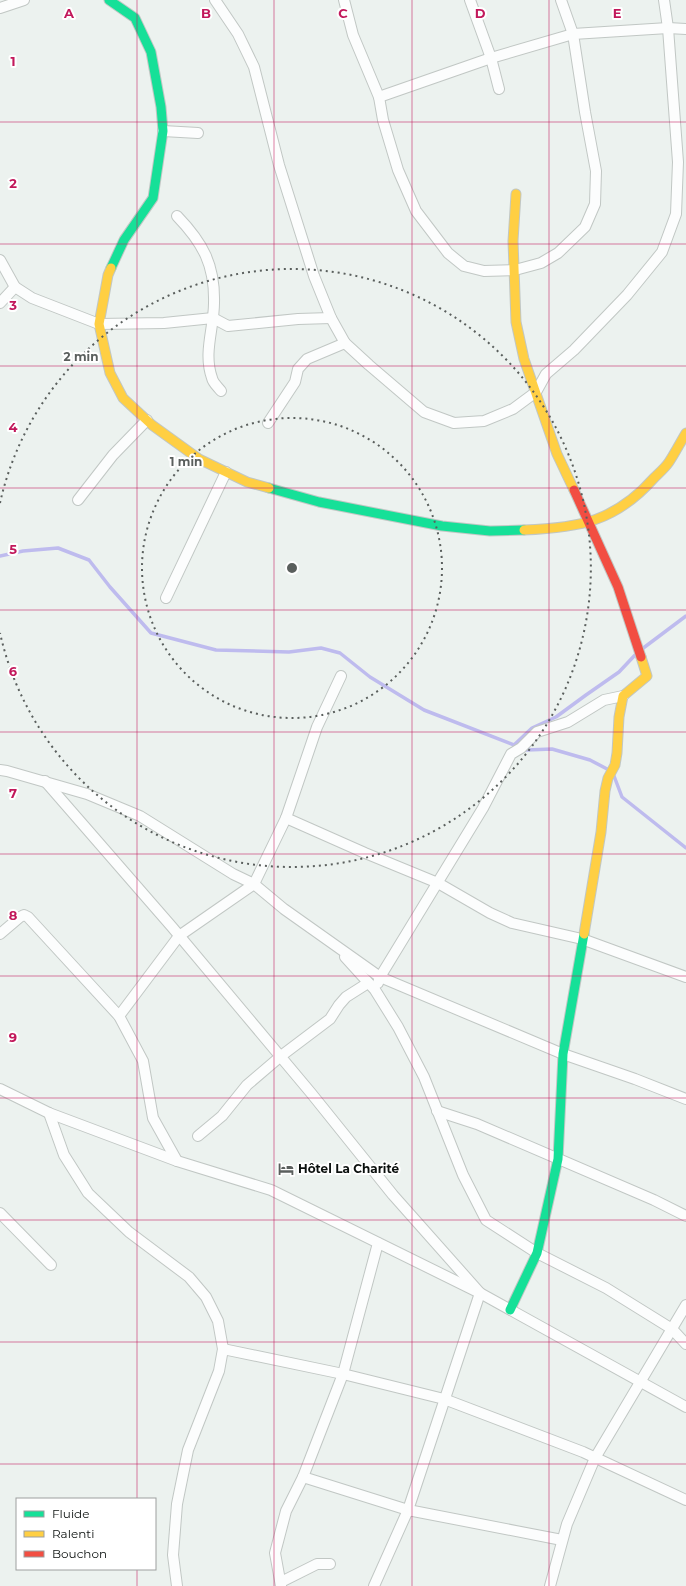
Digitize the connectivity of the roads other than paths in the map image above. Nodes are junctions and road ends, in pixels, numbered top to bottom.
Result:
1 (24, 0) edge
2 (109, 0) edge
3 (215, 0) edge
4 (344, 0) edge
5 (470, 0) edge
6 (561, 0) edge
7 (664, 0) edge
8 (0, 8) edge
9 (668, 28) junction
10 (686, 29) edge
11 (573, 34) junction
12 (491, 58) junction
13 (499, 89) dead end
14 (379, 97) junction
15 (163, 131) junction
16 (198, 133) dead end
17 (682, 162) edge
18 (516, 194) dead end
19 (177, 216) dead end
20 (0, 260) edge
21 (516, 270) junction
22 (15, 287) junction
23 (0, 303) edge
24 (213, 318) junction
25 (331, 318) junction
26 (99, 324) junction
27 (345, 343) junction
28 (221, 391) dead end
29 (536, 392) junction
30 (147, 420) junction
31 (268, 423) dead end
32 (686, 433) edge
33 (226, 472) junction
34 (78, 500) dead end
35 (589, 522) junction
36 (166, 598) dead end
37 (341, 676) dead end
38 (623, 696) junction
39 (0, 770) edge
40 (46, 781) junction
41 (286, 818) junction
42 (438, 883) junction
43 (254, 884) junction
44 (0, 934) edge
45 (179, 936) junction
46 (582, 939) junction
47 (331, 942) junction
48 (380, 977) junction
49 (686, 977) edge
50 (368, 983) junction
51 (376, 990) junction
52 (119, 1016) junction
53 (563, 1054) junction
54 (281, 1056) junction
55 (0, 1089) edge
56 (686, 1099) edge
57 (437, 1111) junction
58 (49, 1112) junction
59 (198, 1136) dead end
60 (558, 1159) junction
61 (177, 1161) junction
62 (0, 1214) edge
63 (686, 1216) edge
64 (378, 1243) junction
65 (537, 1253) junction
66 (51, 1265) dead end
67 (480, 1293) junction
68 (686, 1305) edge
69 (510, 1310) junction
70 (672, 1329) junction
71 (686, 1344) edge
72 (223, 1349) junction
73 (344, 1374) junction
74 (639, 1381) junction
75 (444, 1399) junction
76 (686, 1407) edge
77 (595, 1458) junction
78 (303, 1477) junction
79 (686, 1500) edge
80 (408, 1510) junction
81 (562, 1540) junction
82 (330, 1564) dead end
83 (281, 1584) edge
84 (177, 1586) edge
85 (374, 1586) edge
86 (550, 1586) edge

1 - 8 street
2 - 15 street
3 - 25 street
4 - 14 street
5 - 12 street
6 - 11 street
7 - 9 street
9 - 10 street
9 - 11 street
9 - 17 street
11 - 12 street
11 - 21 street
12 - 13 street
12 - 14 street
14 - 21 street
15 - 16 street
15 - 26 street
17 - 29 street
18 - 21 street
19 - 24 street
20 - 22 street
21 - 29 street
22 - 23 street
22 - 26 street
24 - 25 street
24 - 26 street
24 - 28 street
25 - 27 street
26 - 30 street
27 - 29 street
27 - 31 street
29 - 35 street
30 - 33 street
30 - 34 street
32 - 35 street
33 - 35 street
33 - 36 street
35 - 38 street
37 - 41 street
38 - 42 street
38 - 46 street
39 - 40 street
40 - 43 street
40 - 45 street
41 - 42 street
41 - 43 street
42 - 46 street
42 - 48 street
43 - 45 street
43 - 47 street
44 - 52 street
45 - 52 street
45 - 54 street
46 - 49 street
46 - 53 street
47 - 48 street
47 - 50 street
48 - 51 street
48 - 53 street
50 - 51 street
50 - 54 street
51 - 57 street
52 - 61 street
53 - 56 street
53 - 60 street
54 - 59 street
54 - 67 street
55 - 58 street
57 - 60 street
57 - 65 street
58 - 61 street
58 - 72 street
60 - 63 street
60 - 65 street
61 - 64 street
62 - 66 street
64 - 67 street
64 - 73 street
65 - 69 street
65 - 70 street
67 - 69 street
67 - 75 street
68 - 70 street
69 - 74 street
70 - 71 street
70 - 74 street
72 - 73 street
72 - 84 street
73 - 75 street
73 - 78 street
74 - 76 street
74 - 77 street
75 - 77 street
75 - 80 street
77 - 79 street
77 - 81 street
78 - 80 street
78 - 83 street
80 - 81 street
80 - 85 street
81 - 86 street
82 - 83 street

